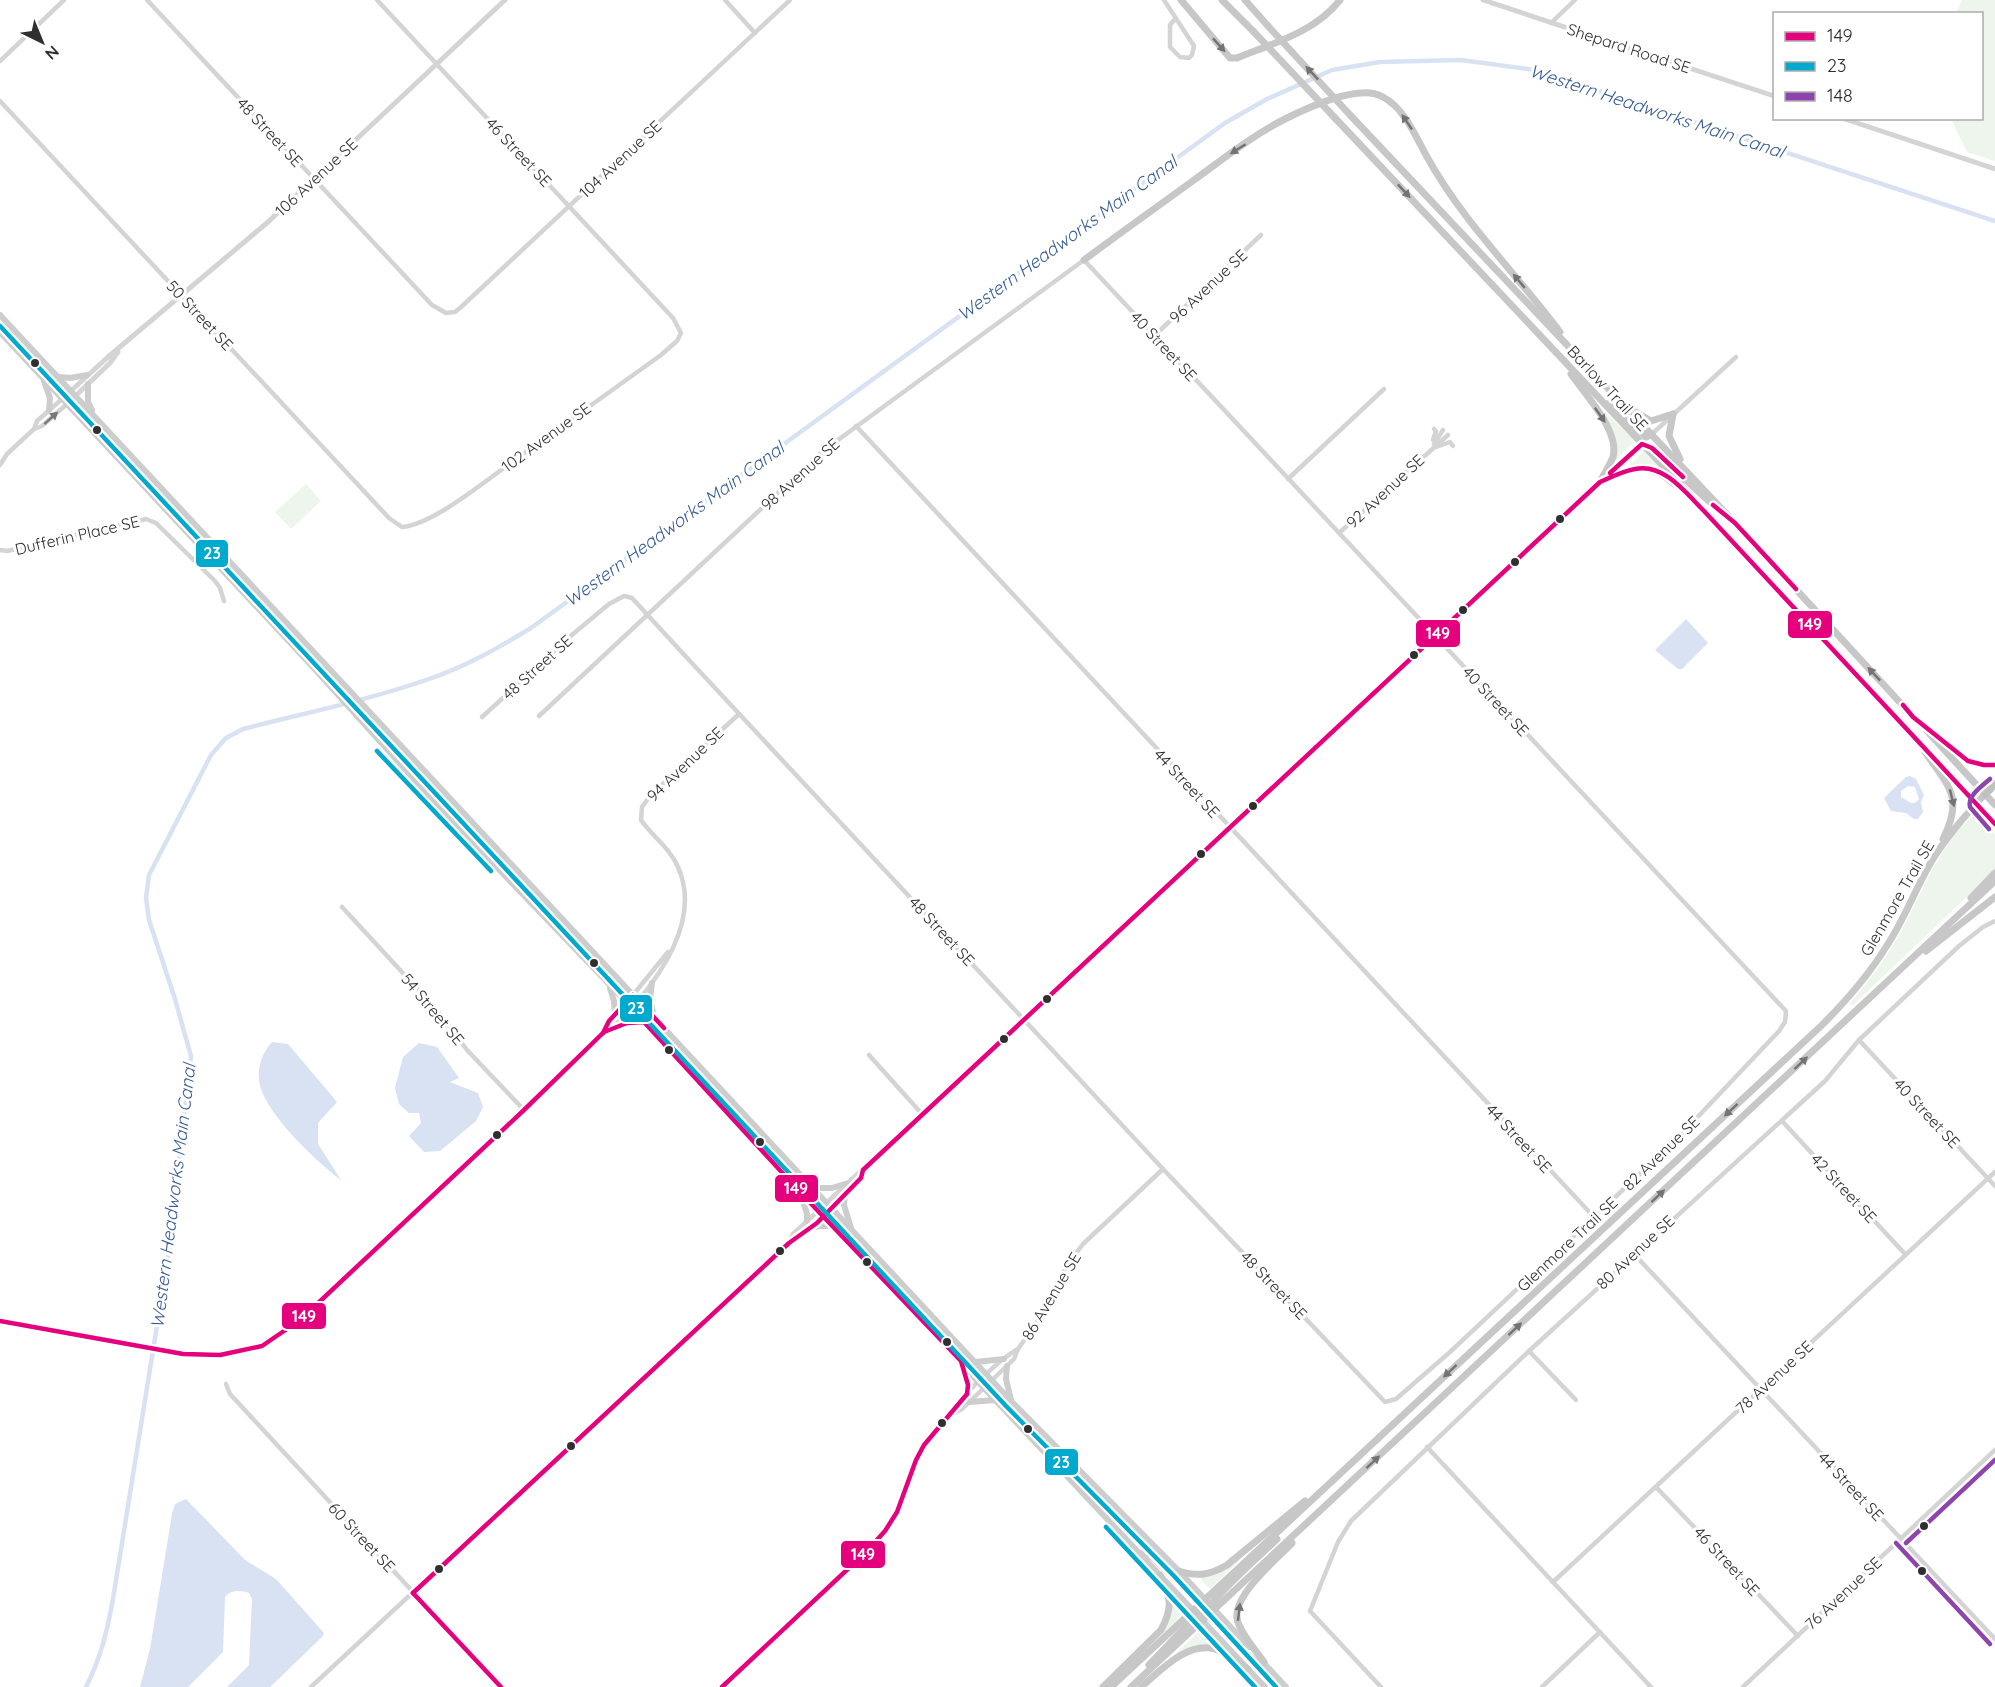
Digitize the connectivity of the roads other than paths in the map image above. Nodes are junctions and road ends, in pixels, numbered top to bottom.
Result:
1 (64, 0) edge
2 (147, 0) edge
3 (377, 0) edge
4 (505, 0) edge
5 (724, 0) edge
6 (790, 0) edge
7 (1164, 0) edge
8 (1181, 0) edge
9 (1222, 0) edge
10 (1245, 0) edge
11 (1340, 0) edge
12 (1483, 0) edge
13 (1575, 0) edge
14 (1176, 20) junction
15 (1551, 23) junction
16 (755, 33) junction
17 (0, 61) edge
18 (437, 64) junction
19 (1773, 96) edge
20 (0, 101) edge
21 (1848, 120) edge
22 (1995, 169) edge
23 (314, 179) junction
24 (570, 206) junction
25 (1261, 236) dead end
26 (1084, 260) junction
27 (182, 296) junction
28 (446, 313) joint
29 (0, 315) edge
30 (0, 332) edge
31 (681, 333) joint
32 (1154, 336) junction
33 (120, 348) junction
34 (1554, 350) junction
35 (1736, 357) dead end
36 (1581, 360) junction
37 (87, 375) junction
38 (58, 377) junction
39 (43, 378) junction
40 (88, 384) junction
41 (1384, 389) dead end
42 (73, 393) junction
43 (1596, 396) junction
44 (65, 401) junction
45 (1620, 402) junction
46 (49, 410) junction
47 (1673, 414) junction
48 (95, 416) junction
49 (856, 426) junction
50 (34, 429) junction
51 (1434, 429) dead end
52 (1443, 430) dead end
53 (1652, 434) junction
54 (1448, 435) dead end
55 (1642, 444) junction
56 (1453, 446) dead end
57 (1431, 448) junction
58 (0, 465) edge
59 (1694, 478) junction
60 (1288, 479) junction
61 (1600, 482) junction
62 (1704, 511) junction
63 (1735, 523) junction
64 (402, 527) joint
65 (1339, 533) junction
66 (0, 550) edge
67 (224, 601) dead end
68 (647, 615) junction
69 (1435, 636) junction
70 (739, 714) junction
71 (539, 716) dead end
72 (482, 717) dead end
73 (1913, 717) junction
74 (1910, 730) junction
75 (1995, 765) edge
76 (1995, 784) edge
77 (1985, 794) junction
78 (1977, 803) junction
79 (1995, 805) edge
80 (1995, 824) edge
81 (1229, 828) junction
82 (1932, 860) junction
83 (1995, 873) edge
84 (1995, 881) edge
85 (1995, 897) edge
86 (342, 907) dead end
87 (1995, 921) edge
88 (1946, 927) junction
89 (672, 948) junction
90 (1902, 968) junction
91 (652, 982) junction
92 (609, 984) junction
93 (635, 998) junction
94 (626, 1003) junction
95 (632, 1008) junction
96 (1786, 1011) joint
97 (615, 1015) junction
98 (654, 1018) junction
99 (1024, 1019) junction
100 (644, 1022) junction
101 (615, 1026) junction
102 (604, 1032) junction
103 (1860, 1040) junction
104 (869, 1055) dead end
105 (524, 1110) junction
106 (922, 1114) junction
107 (1782, 1121) junction
108 (1163, 1169) junction
109 (863, 1170) junction
110 (1995, 1172) edge
111 (1988, 1178) junction
112 (848, 1183) junction
113 (1995, 1186) edge
114 (813, 1188) junction
115 (799, 1191) junction
116 (845, 1194) junction
117 (830, 1205) junction
118 (820, 1213) junction
119 (1593, 1217) junction
120 (807, 1221) junction
121 (832, 1226) junction
122 (808, 1229) junction
123 (852, 1231) junction
124 (789, 1243) junction
125 (1634, 1254) junction
126 (1905, 1254) junction
127 (0, 1321) edge
128 (1018, 1349) junction
129 (1529, 1351) junction
130 (1004, 1359) junction
131 (961, 1361) junction
132 (975, 1362) junction
133 (1007, 1366) junction
134 (990, 1378) junction
135 (226, 1384) dead end
136 (982, 1384) junction
137 (1761, 1389) junction
138 (967, 1394) junction
139 (996, 1400) junction
140 (1576, 1400) dead end
141 (1011, 1401) junction
142 (969, 1402) junction
143 (1388, 1402) joint
144 (952, 1414) junction
145 (1427, 1447) junction
146 (1995, 1450) edge
147 (1338, 1475) junction
148 (1656, 1487) junction
149 (1330, 1502) junction
150 (1901, 1539) junction
151 (1135, 1547) junction
152 (1179, 1571) junction
153 (1160, 1575) junction
154 (1553, 1582) junction
155 (413, 1593) junction
156 (1204, 1610) junction
157 (1600, 1632) junction
158 (1798, 1635) junction
159 (1995, 1639) edge
160 (1264, 1662) junction
161 (1248, 1669) junction
162 (1273, 1673) junction
163 (311, 1687) edge
164 (501, 1687) edge
165 (722, 1687) edge
166 (1103, 1687) edge
167 (1111, 1687) edge
168 (1131, 1687) edge
169 (1141, 1687) edge
170 (1265, 1687) edge
171 (1286, 1687) edge
172 (1381, 1687) edge
173 (1542, 1687) edge
174 (1651, 1687) edge
175 (1743, 1687) edge

1 - 17 street
2 - 23 street, 48 Street SE
3 - 18 street, 46 Street SE
4 - 18 street, 106 Avenue SE
5 - 16 street
6 - 16 street, 104 Avenue SE
7 - 14 street
8 -> 11 main road
9 -> 34 main road, Barlow Trail SE, bridge
36 -> 10 main road, Barlow Trail SE, bridge
12 - 15 street, Shepard Road SE
13 - 15 street
14 - 14 street
15 - 19 street, Shepard Road SE
16 - 24 street, 104 Avenue SE
18 - 23 street, 106 Avenue SE
18 - 24 street, 46 Street SE
20 - 27 street, 50 Street SE
21 - 22 street
23 - 27 street, 106 Avenue SE
23 - 28 street, 48 Street SE
24 - 28 street, 104 Avenue SE
24 - 31 street, 46 Street SE
25 - 32 street, 96 Avenue SE
26 - 32 street, 40 Street SE
36 -> 26 main road
26 - 49 street, 98 Avenue SE
27 - 33 street, 106 Avenue SE
27 - 64 street, 50 Street SE
29 - 38 main road
30 - 39 main road
31 - 64 street, 102 Avenue SE
32 - 60 street, 40 Street SE
33 - 37 street, 106 Avenue SE
33 - 40 street, 106 Avenue SE
34 - 43 main road, Barlow Trail SE
34 -> 61 main road
35 - 47 street
36 - 45 main road, Barlow Trail SE
37 - 38 main road
37 - 42 street, 106 Avenue SE
38 - 42 main road
39 - 44 main road
39 - 46 main road
40 - 42 street, 106 Avenue SE
40 - 48 main road
41 - 60 street
42 - 44 street, 106 Avenue SE
42 - 48 main road
43 - 53 main road
43 - 55 main road, Barlow Trail SE
44 - 46 street
50 -> 44 street
44 - 92 main road
45 - 47 main road
45 - 53 main road, Barlow Trail SE
46 - 50 street
47 - 53 street
47 - 59 main road
48 - 93 main road
49 - 68 street, 98 Avenue SE
49 - 81 street, 44 Street SE
50 - 58 street
51 - 57 street
52 - 57 street
53 - 55 street
53 - 59 main road, Barlow Trail SE
54 - 57 street
55 - 61 street
55 - 62 main road, Barlow Trail SE
55 - 63 main road
56 - 57 street
57 - 65 street, 92 Avenue SE
59 - 63 main road, Barlow Trail SE
60 - 65 street, 40 Street SE
61 - 62 main road
61 - 69 street
62 - 74 main road, Barlow Trail SE
73 -> 63 main road, Barlow Trail SE
65 - 69 street, 40 Street SE
66 - 67 street, Dufferin Place SE
68 - 70 street, 48 Street SE
68 - 71 street, 98 Avenue SE
68 - 72 street, 48 Street SE
69 - 81 street
69 - 96 street, 40 Street SE
70 - 89 street, 94 Avenue SE
70 - 99 street, 48 Street SE
73 - 75 highway
73 - 77 main road, Barlow Trail SE
74 - 78 main road, Barlow Trail SE
74 -> 82 main road
76 - 77 highway, Glenmore Trail SE
77 - 78 main road, Glenmore Trail SE
77 - 79 main road, Barlow Trail SE
78 - 80 main road, Barlow Trail SE
78 - 82 main road, Glenmore Trail SE
81 - 99 street
81 - 119 street, 44 Street SE
82 -> 147 main road, Glenmore Trail SE
83 - 88 main road
84 - 88 main road, Glenmore Trail SE
85 - 90 main road
86 - 105 street, 54 Street SE
87 - 103 street, 80 Avenue SE
88 - 90 main road, Glenmore Trail SE
89 - 91 street, 94 Avenue SE
89 - 93 street, 94 Avenue SE
149 -> 90 main road, Glenmore Trail SE
91 - 93 street, 94 Avenue SE
91 - 98 main road
92 - 94 main road
92 - 97 main road
93 - 94 street, 94 Avenue SE
93 - 95 street, 94 Avenue SE
93 - 98 main road
94 - 95 main road
94 - 97 street, 94 Avenue SE
95 - 100 main road
95 - 101 street, 94 Avenue SE
96 - 119 street, 82 Avenue SE
97 - 102 street, 94 Avenue SE
98 - 114 main road
99 - 106 street
99 - 108 street, 48 Street SE
100 - 101 main road
100 - 115 main road
101 - 102 street, 94 Avenue SE
102 - 105 street, 94 Avenue SE
103 - 107 street, 80 Avenue SE
103 - 111 street, 40 Street SE
104 - 106 street
105 - 127 street, 94 Avenue SE
106 - 109 street
107 - 125 street, 80 Avenue SE
107 - 126 street, 42 Street SE
108 - 128 street, 86 Avenue SE
108 - 143 street, 48 Street SE
109 - 112 street
109 - 116 street
110 - 111 street, 78 Avenue SE
111 - 113 street, 40 Street SE
111 - 126 street, 78 Avenue SE
112 - 114 main road
112 - 117 street
114 - 117 main road
115 - 118 main road
115 - 120 main road
116 - 117 street
116 - 123 main road
117 - 118 street
117 - 123 main road
118 - 120 street
118 - 121 main road
118 - 122 street
119 - 143 street, 82 Avenue SE
120 - 124 street
121 - 122 main road
121 - 131 main road
122 - 124 street
123 - 132 main road
124 - 155 street
125 - 129 street, 80 Avenue SE
125 - 137 street, 44 Street SE
126 - 137 street, 78 Avenue SE
128 - 130 street, 86 Avenue SE
128 - 133 street, 86 Avenue SE
129 - 140 street
129 - 145 street, 80 Avenue SE
130 - 132 main road
130 - 134 street, 86 Avenue SE
131 - 136 main road
131 - 138 main road
132 - 134 main road
133 - 134 street, 86 Avenue SE
133 - 141 main road
134 - 136 street, 86 Avenue SE
134 - 141 main road
135 - 155 street, 60 Street SE
136 - 138 street, 86 Avenue SE
136 - 139 main road
136 - 142 street, 86 Avenue SE
137 - 148 street, 78 Avenue SE
137 - 150 street, 44 Street SE
138 - 144 street, 86 Avenue SE
139 - 142 main road
139 - 151 main road
141 - 152 main road
142 - 144 street, 86 Avenue SE
144 - 165 street, 86 Avenue SE
145 - 154 street
145 - 172 street, 80 Avenue SE
146 - 150 street, 76 Avenue SE
147 - 152 main road
147 - 156 main road, Glenmore Trail SE
148 - 154 street, 78 Avenue SE
148 - 158 street, 46 Street SE
149 - 156 main road, Glenmore Trail SE
160 -> 149 main road
150 - 158 street, 76 Avenue SE
150 - 159 street, 44 Street SE
151 - 153 main road
151 - 156 main road
152 - 156 main road
153 - 156 main road
153 - 166 main road
154 - 157 street
155 - 163 street
155 - 164 street, 60 Street SE
156 - 160 main road
156 - 161 main road
156 - 162 main road
156 - 167 main road, Glenmore Trail SE
156 - 168 main road, Glenmore Trail SE
157 - 173 street
157 - 174 street
158 - 175 street, 76 Avenue SE
160 - 162 main road
161 - 169 main road
161 - 170 main road
162 - 171 main road

